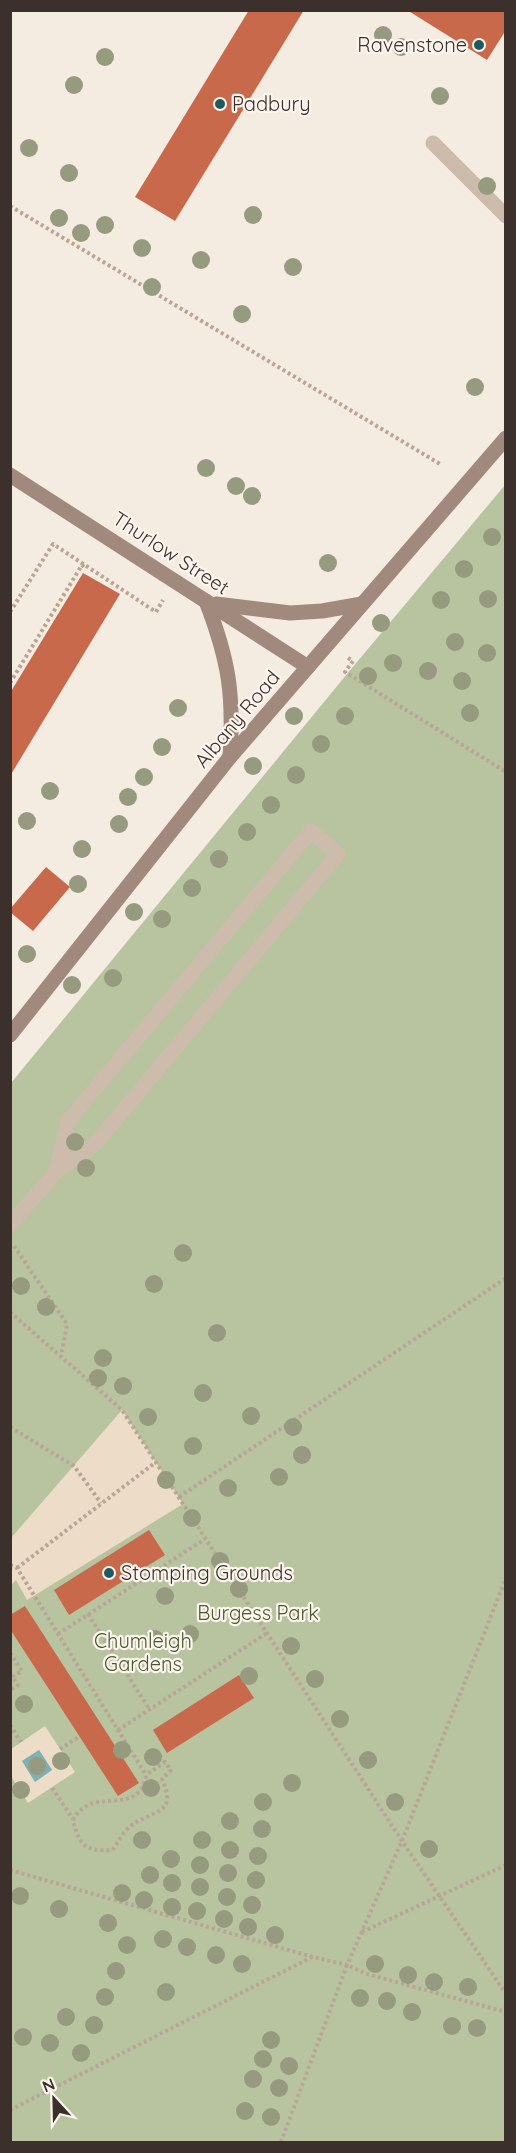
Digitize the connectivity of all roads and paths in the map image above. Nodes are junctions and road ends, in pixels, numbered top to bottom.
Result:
1 (433, 143) dead end
2 (10, 206) edge
3 (506, 216) edge
4 (506, 438) edge
5 (440, 464) dead end
6 (10, 475) edge
7 (111, 583) junction
8 (208, 602) junction
9 (161, 603) dead end
10 (362, 604) junction
11 (10, 612) edge
12 (348, 658) dead end
13 (308, 667) junction
14 (10, 683) edge
15 (230, 757) junction
16 (506, 772) edge
17 (10, 1035) edge
18 (56, 1173) junction
19 (10, 1225) edge
20 (10, 1240) edge
21 (506, 1278) edge
22 (10, 1312) edge
23 (61, 1356) junction
24 (10, 1427) edge
25 (156, 1462) junction
26 (179, 1497) junction
27 (101, 1503) junction
28 (205, 1539) junction
29 (10, 1565) edge
30 (17, 1568) junction
31 (506, 1578) edge
32 (88, 1614) junction
33 (58, 1634) junction
34 (267, 1634) junction
35 (11, 1654) edge
36 (10, 1690) edge
37 (150, 1710) junction
38 (10, 1725) edge
39 (118, 1730) junction
40 (80, 1736) dead end
41 (21, 1742) dead end
42 (60, 1749) dead end
43 (146, 1774) junction
44 (52, 1788) dead end
45 (73, 1820) junction
46 (402, 1840) junction
47 (506, 1865) edge
48 (10, 1869) edge
49 (441, 1897) junction
50 (361, 1932) junction
51 (313, 1957) junction
52 (347, 1965) junction
53 (506, 1994) edge
54 (506, 2012) edge
55 (10, 2110) edge
56 (281, 2142) edge

1 - 3 lane
2 - 5 path
4 - 10 main road, Albany Road
6 - 8 main road, Thurlow Street
7 - 9 path
7 - 11 path
7 - 14 path
8 - 10 main road
8 - 13 main road, Thurlow Street
8 - 15 main road
10 - 13 main road, Albany Road
12 - 16 path
13 - 15 main road, Albany Road
15 - 17 main road, Albany Road
18 - 18 lane
18 - 19 lane
20 - 23 path
21 - 26 path
22 - 23 path
23 - 25 path
24 - 27 path
25 - 26 path
25 - 27 path
26 - 28 path
27 - 30 path
28 - 32 path
28 - 34 path
29 - 30 path
30 - 33 path
31 - 46 path
32 - 33 path
32 - 37 path
33 - 39 path
34 - 37 path
34 - 46 path
35 - 36 path
37 - 39 path
38 - 41 path
39 - 43 path
40 - 42 path
43 - 45 path
43 - 45 path
44 - 45 path
46 - 49 path
46 - 50 path
47 - 49 path
48 - 51 path
49 - 50 path
49 - 53 path
50 - 52 path
51 - 52 path
51 - 55 path
52 - 54 path
52 - 56 path

